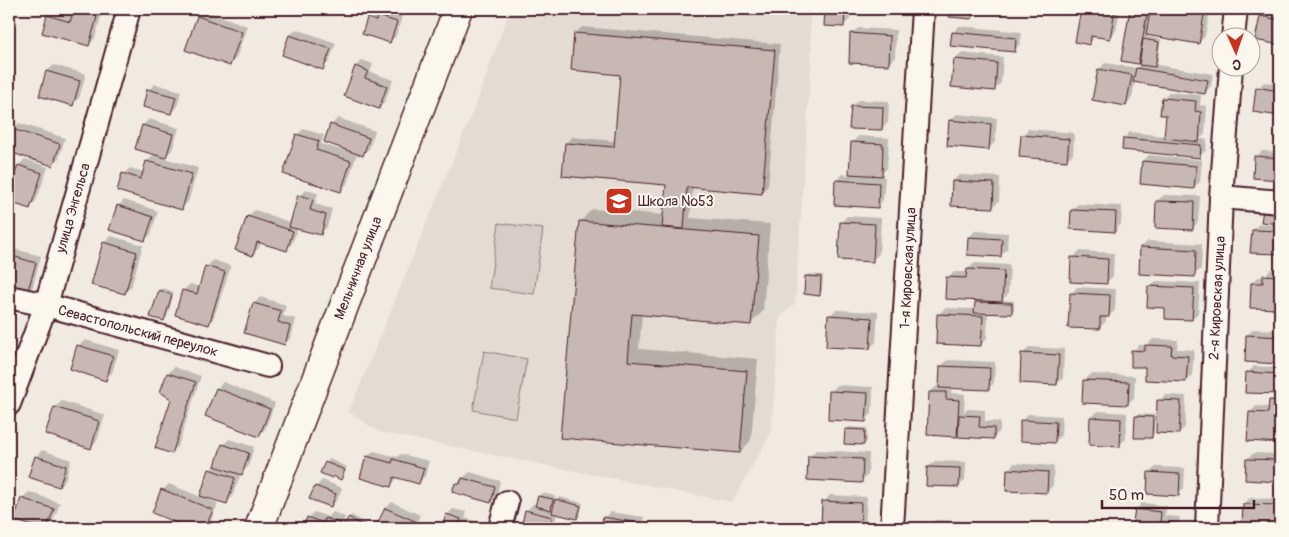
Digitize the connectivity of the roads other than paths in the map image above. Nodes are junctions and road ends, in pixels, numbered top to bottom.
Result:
1 (130, 9) edge
2 (458, 9) edge
3 (923, 9) edge
4 (1236, 9) edge
5 (1234, 28) edge
6 (1230, 78) edge
7 (1222, 197) junction
8 (1280, 202) edge
9 (9, 297) edge
10 (46, 305) junction
11 (268, 366) dead end
12 (9, 404) edge
13 (507, 502) dead end
14 (259, 528) edge
15 (500, 528) edge
16 (892, 528) edge
17 (1207, 528) edge

1 - 10 street, улица Энгельса
2 - 14 main road, Мельничная улица
3 - 16 street, 1-я Кировская улица
4 - 5 street
6 - 7 street, 2-я Кировская улица
7 - 8 street
7 - 17 street, 2-я Кировская улица
9 - 10 street, Севастопольский переулок
10 - 11 street, Севастопольский переулок
10 - 12 street, улица Энгельса
13 - 15 street

